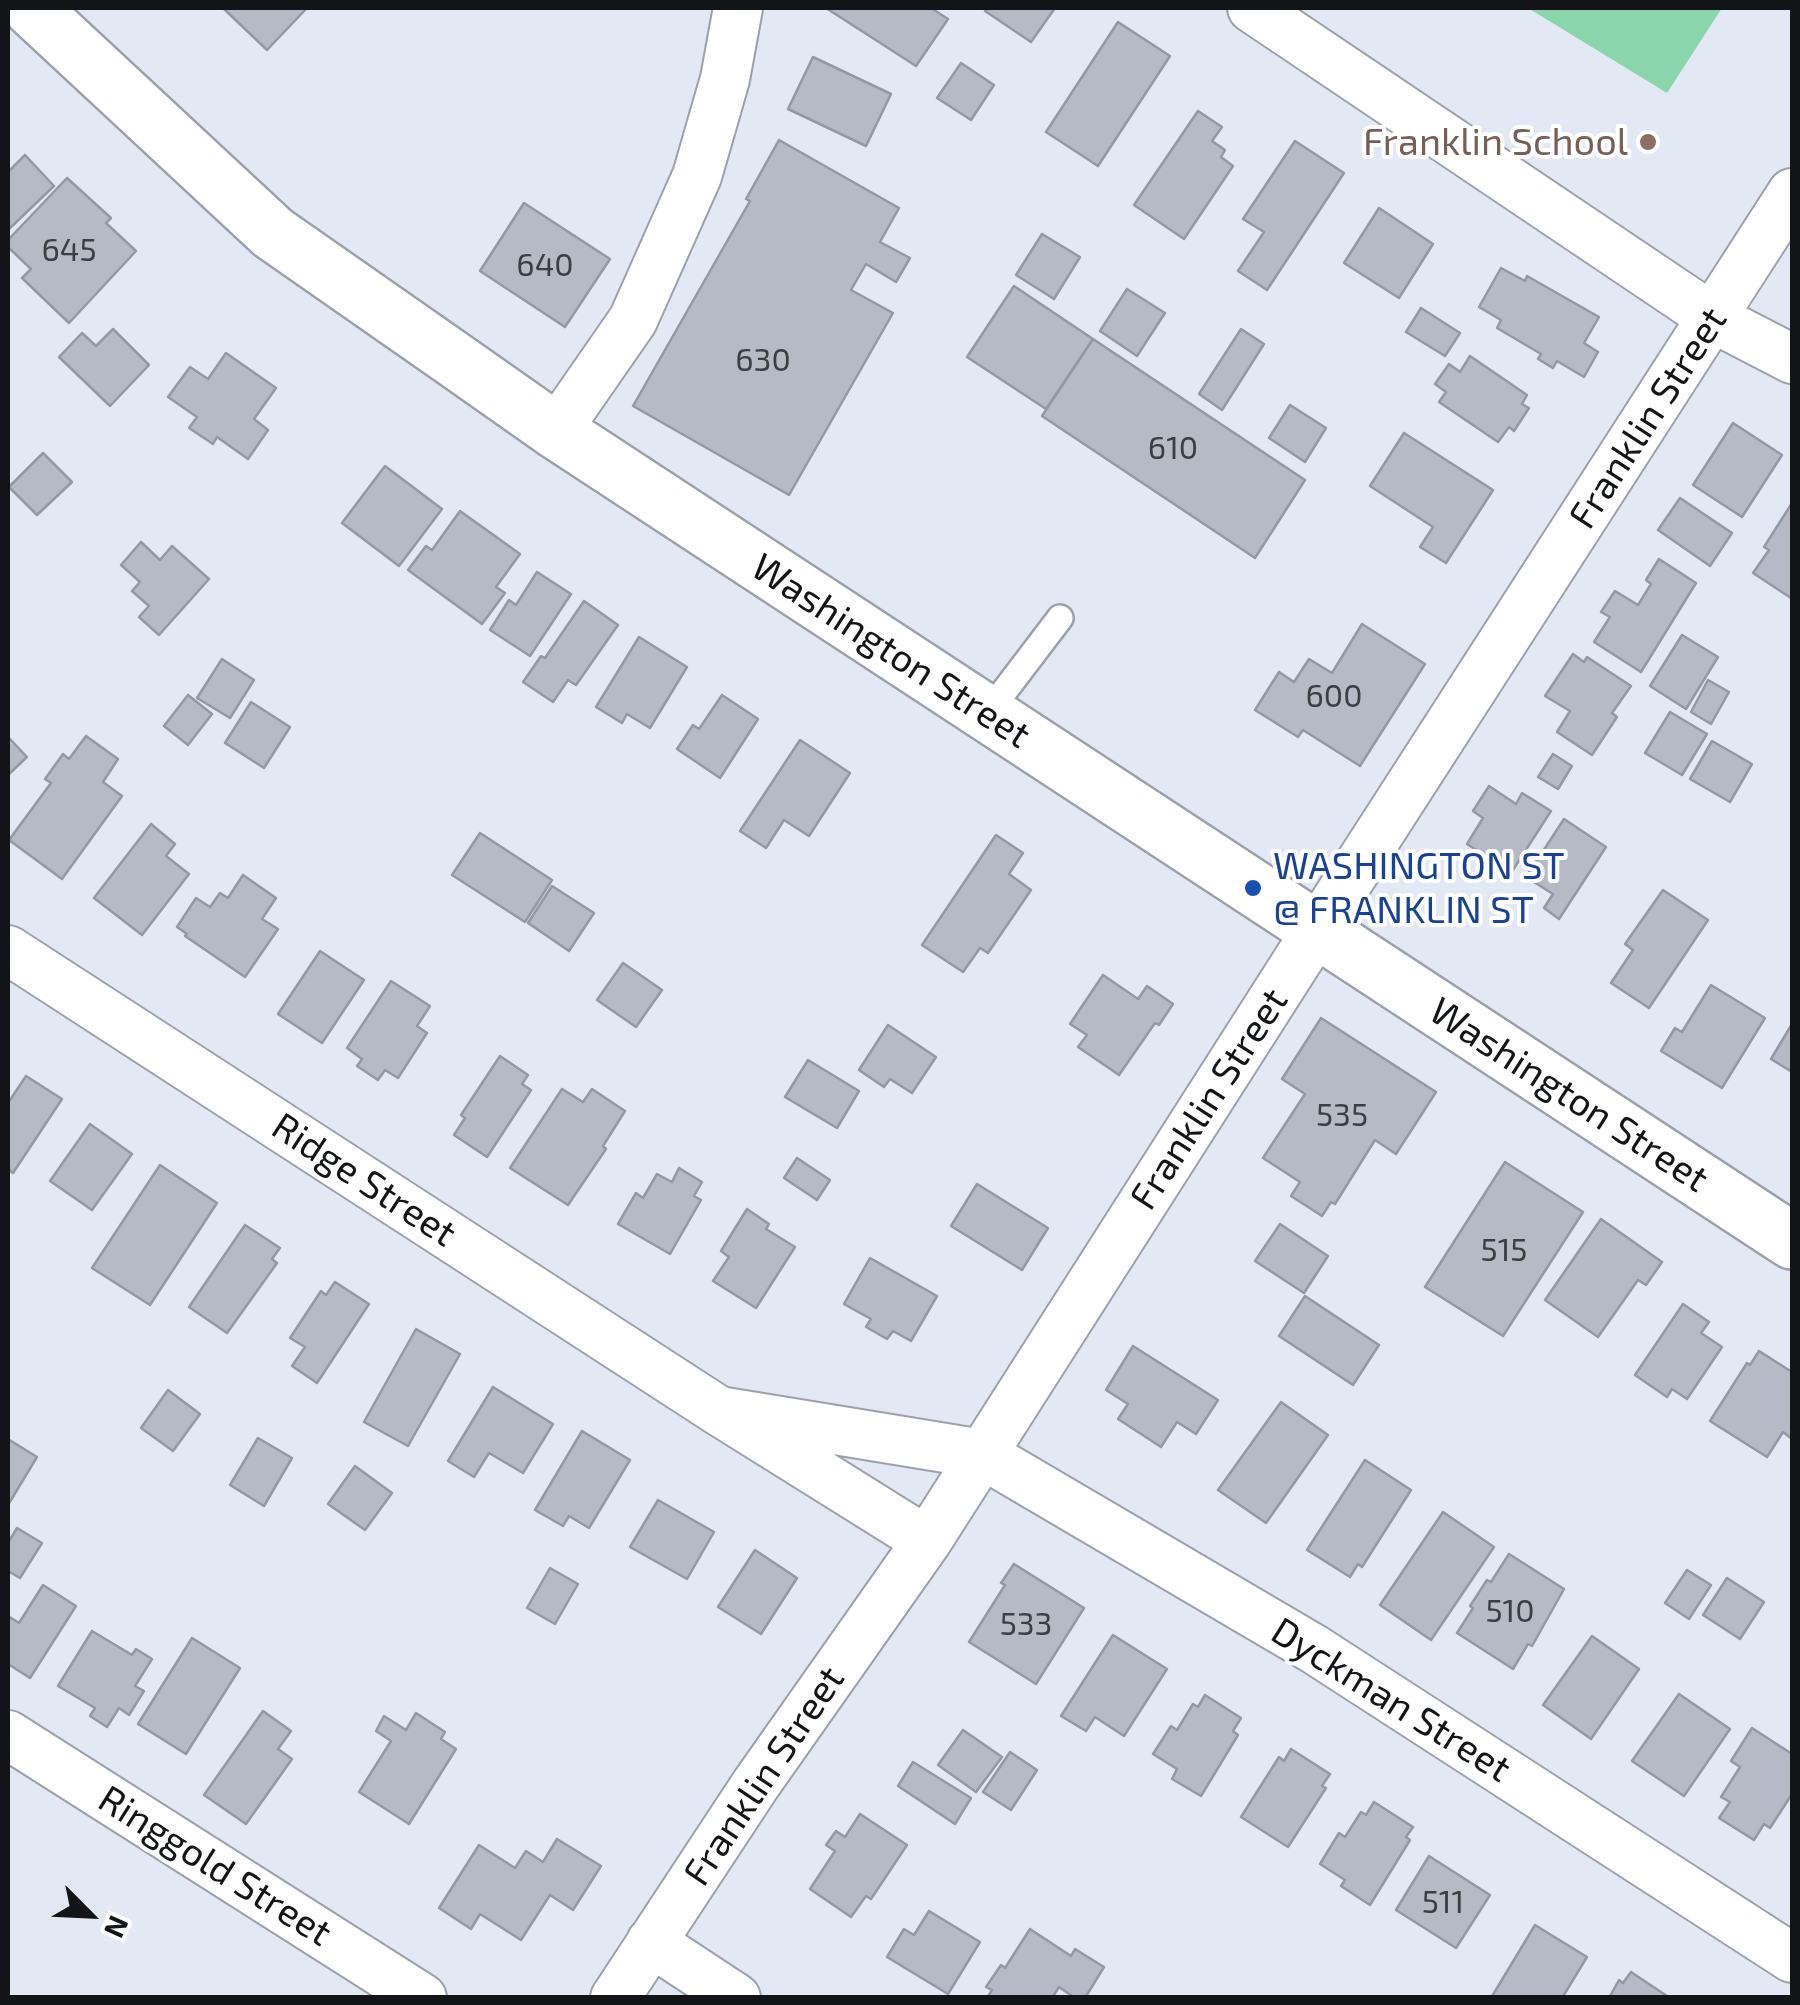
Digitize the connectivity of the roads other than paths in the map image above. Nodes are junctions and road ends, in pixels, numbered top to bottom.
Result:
1 (30, 8) edge
2 (738, 8) edge
3 (1252, 8) edge
4 (1792, 193) edge
5 (1713, 318) junction
6 (1792, 359) edge
7 (556, 431) junction
8 (1060, 618) dead end
9 (987, 714) junction
10 (1317, 930) junction
11 (8, 950) edge
12 (1792, 1241) edge
13 (719, 1411) junction
14 (982, 1454) junction
15 (928, 1541) junction
16 (8, 1734) edge
17 (652, 1942) junction
18 (1792, 1958) edge
19 (422, 1998) edge
20 (614, 1998) edge
21 (736, 1998) edge

1 - 7 street, Washington Street
2 - 7 street
3 - 5 street
4 - 5 street, Franklin Street
5 - 6 street
5 - 10 street, Franklin Street
7 - 9 street, Washington Street
8 - 9 lane
9 - 10 street, Washington Street
10 - 12 street, Washington Street
10 - 14 street, Franklin Street
11 - 13 street, Ridge Street
13 - 14 street, Ridge Street
13 - 15 street, Ridge Street
14 - 15 street, Franklin Street
14 - 18 street, Dyckman Street
15 - 17 street, Franklin Street
16 - 19 street, Ringgold Street
17 - 20 street, Franklin Street
17 - 21 street

